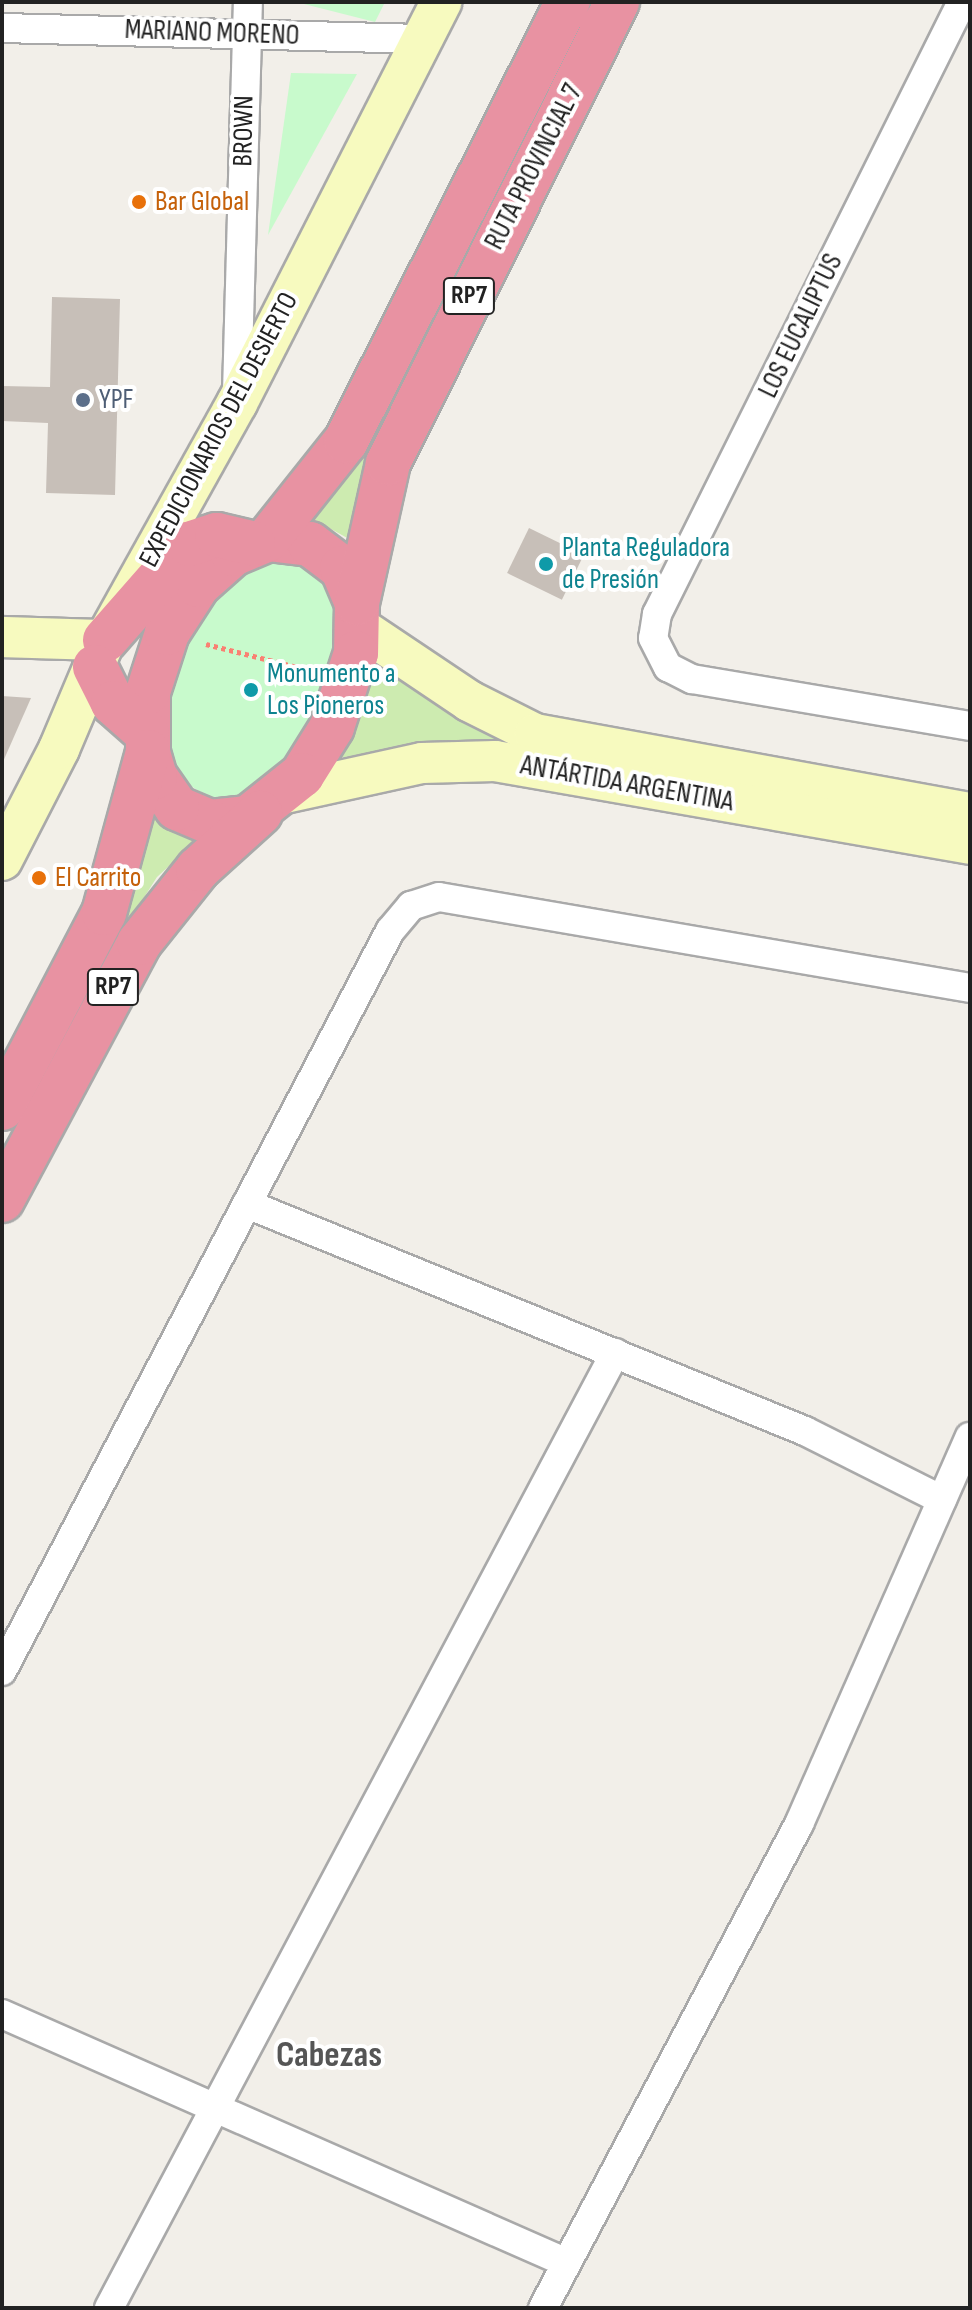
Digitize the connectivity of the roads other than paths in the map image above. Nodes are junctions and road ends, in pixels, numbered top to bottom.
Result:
1 (248, 2) edge
2 (441, 2) edge
3 (568, 2) edge
4 (617, 2) edge
5 (962, 2) edge
6 (2, 28) edge
7 (247, 34) junction
8 (422, 39) junction
9 (237, 403) junction
10 (261, 541) junction
11 (358, 615) junction
12 (2, 637) edge
13 (100, 653) junction
14 (970, 726) edge
15 (147, 743) junction
16 (276, 800) junction
17 (970, 813) edge
18 (970, 844) edge
19 (2, 860) edge
20 (970, 988) edge
21 (2, 1108) edge
22 (2, 1200) edge
23 (247, 1204) junction
24 (615, 1353) junction
25 (970, 1437) edge
26 (942, 1500) junction
27 (2, 1671) edge
28 (2, 2014) edge
29 (215, 2107) junction
30 (567, 2263) junction
31 (109, 2308) edge
32 (543, 2308) edge

1 - 7 street, BROWN
2 - 8 main road, EXPEDICIONARIOS DEL DESIERTO
3 - 10 highway, RUTA PROVINCIAL 7 / RP7
4 - 11 highway, RUTA PROVINCIAL 7 / RP7
5 - 14 street, LOS EUCALIPTUS
6 - 7 street, MARIANO MORENO
7 - 8 street, MARIANO MORENO
7 - 9 street, BROWN
8 - 9 main road, EXPEDICIONARIOS DEL DESIERTO
9 - 13 main road, EXPEDICIONARIOS DEL DESIERTO
10 - 11 highway
10 - 13 highway
10 - 15 highway, RP7
11 - 16 highway, RP7
11 - 17 main road, ANTÁRTIDA ARGENTINA
12 - 13 main road
13 - 15 highway
13 - 19 main road, EXPEDICIONARIOS DEL DESIERTO
15 - 16 highway, RP7
15 - 21 highway, RP7
16 - 18 main road, ANTÁRTIDA ARGENTINA
16 - 22 highway, RP7
20 - 23 street
23 - 24 street
23 - 27 street
24 - 26 street
24 - 29 street
25 - 26 street
26 - 30 street
28 - 29 street
29 - 30 street
29 - 31 street
30 - 32 street

